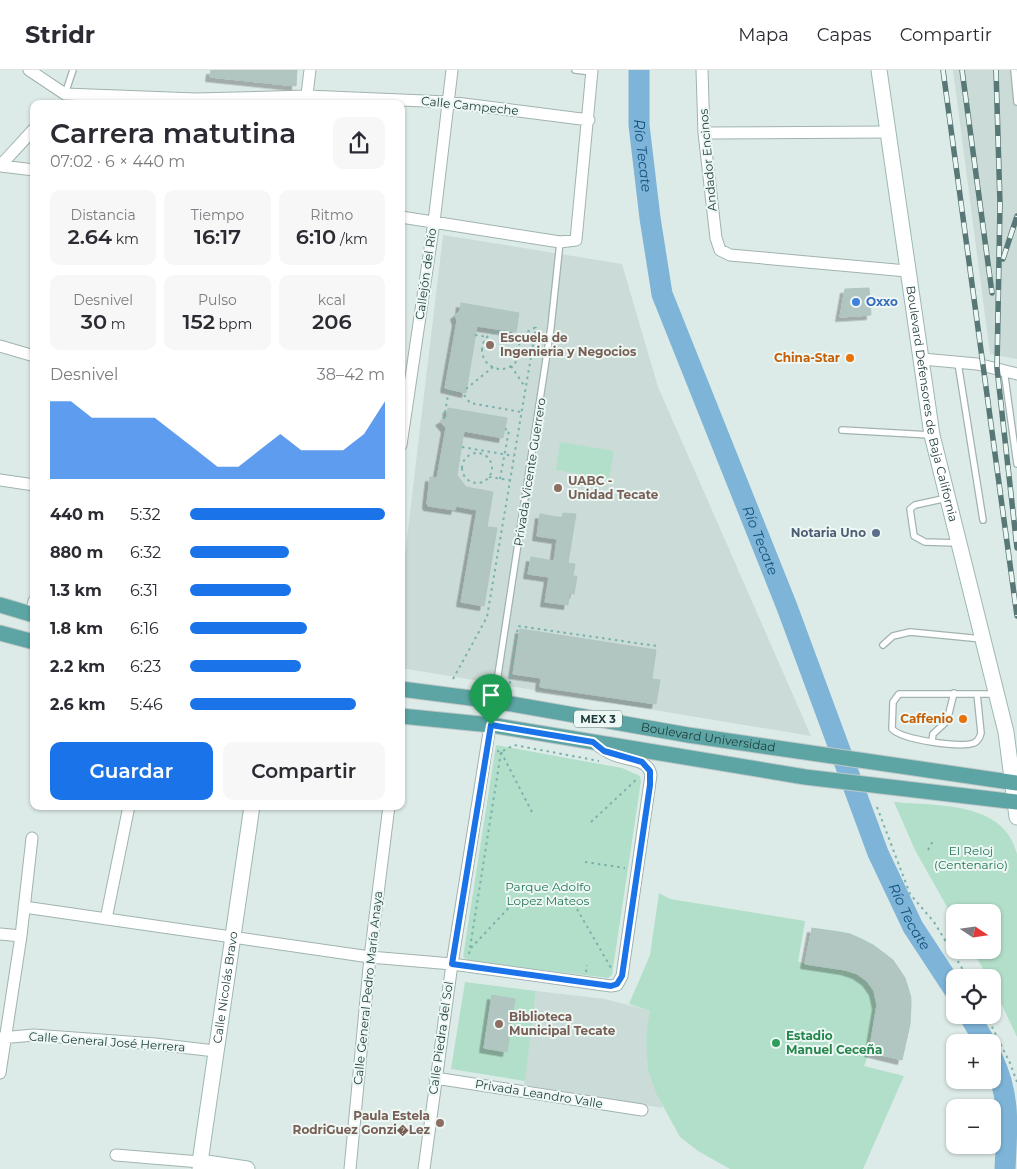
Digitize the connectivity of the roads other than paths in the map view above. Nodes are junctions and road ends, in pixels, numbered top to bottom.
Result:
1 (28, 70) edge
2 (73, 70) edge
3 (310, 70) edge
4 (452, 70) edge
5 (575, 70) edge
6 (702, 70) edge
7 (879, 70) edge
8 (1014, 70) edge
9 (592, 71) edge
10 (64, 94) junction
11 (59, 100) edge
12 (177, 100) edge
13 (306, 100) edge
14 (405, 101) edge
15 (448, 102) junction
16 (1017, 102) edge
17 (589, 120) junction
18 (888, 132) junction
19 (30, 133) edge
20 (704, 133) junction
21 (0, 166) edge
22 (30, 170) edge
23 (405, 218) edge
24 (434, 222) junction
25 (560, 242) junction
26 (907, 271) junction
27 (0, 346) edge
28 (30, 355) edge
29 (922, 359) junction
30 (958, 363) junction
31 (1004, 370) junction
32 (1017, 374) edge
33 (405, 418) edge
34 (842, 430) dead end
35 (932, 435) junction
36 (1017, 464) edge
37 (0, 480) edge
38 (30, 484) edge
39 (948, 498) junction
40 (983, 520) dead end
41 (958, 543) junction
42 (0, 605) edge
43 (30, 610) edge
44 (0, 633) edge
45 (982, 640) junction
46 (30, 641) edge
47 (883, 645) dead end
48 (405, 690) edge
49 (954, 693) junction
50 (977, 694) junction
51 (997, 694) junction
52 (494, 701) junction
53 (405, 716) edge
54 (491, 725) junction
55 (1006, 732) junction
56 (932, 741) junction
57 (593, 742) junction
58 (1017, 746) edge
59 (1015, 783) edge
60 (1016, 802) edge
61 (128, 810) edge
62 (251, 810) edge
63 (388, 810) edge
64 (1017, 817) edge
65 (32, 838) dead end
66 (24, 907) junction
67 (106, 919) junction
68 (0, 934) edge
69 (21, 936) junction
70 (232, 936) junction
71 (370, 957) junction
72 (452, 964) junction
73 (3, 1038) edge
74 (215, 1051) junction
75 (0, 1073) edge
76 (435, 1078) junction
77 (642, 1110) dead end
78 (116, 1155) dead end
79 (199, 1165) edge
80 (247, 1169) edge
81 (350, 1169) edge
82 (424, 1169) edge

1 - 10 street
2 - 10 lane
3 - 13 street
4 - 15 street, Callejón del Río
5 - 9 lane
6 - 20 street, Andador Encinos
7 - 18 main road, Boulevard Defensores de Baja California
8 - 16 lane
9 - 17 street
10 - 11 street
10 - 12 street, Calle Campeche
14 - 15 street, Calle Campeche
15 - 17 street, Calle Campeche
15 - 24 street, Callejón del Río
17 - 25 street
18 - 20 street
18 - 26 main road, Boulevard Defensores de Baja California
19 - 21 street
20 - 26 street, Andador Encinos
21 - 22 street
23 - 24 street
24 - 25 street
24 - 33 street, Callejón del Río
25 - 52 lane, Privada Vicente Guerrero
26 - 29 main road, Boulevard Defensores de Baja California
27 - 28 street
29 - 30 street
29 - 35 main road, Boulevard Defensores de Baja California
30 - 31 street
30 - 40 lane
31 - 32 street
31 - 36 lane
34 - 35 lane
35 - 39 main road, Boulevard Defensores de Baja California
37 - 38 street
39 - 41 main road, Boulevard Defensores de Baja California
39 - 41 lane
41 - 45 main road, Boulevard Defensores de Baja California
42 - 43 main road
44 - 46 main road
45 - 47 lane
45 - 51 main road, Boulevard Defensores de Baja California
48 - 52 main road, Boulevard Universidad / MEX 3
49 - 50 lane
49 - 56 lane
49 - 56 lane
50 - 51 lane
50 - 56 lane
51 - 55 main road, Boulevard Defensores de Baja California
52 - 54 street, Calle Piedra del Sol
52 - 59 main road, Boulevard Universidad / MEX 3
53 - 54 main road, Boulevard Universidad / MEX 3
54 - 57 main road, Boulevard Universidad / MEX 3
54 - 72 street, Calle Piedra del Sol
55 - 58 main road, Boulevard Defensores de Baja California
55 - 59 main road, Boulevard Defensores de Baja California
57 - 60 main road, Boulevard Universidad / MEX 3
57 - 72 street
59 - 60 main road, Boulevard Defensores de Baja California
60 - 64 main road, Boulevard Defensores de Baja California
61 - 67 street
62 - 70 main road, Calle Nicolás Bravo
63 - 71 street, Calle General Pedro María Anaya
65 - 66 street
66 - 67 street
66 - 69 street
67 - 70 street
68 - 69 street
69 - 73 street
70 - 71 street
70 - 74 main road, Calle Nicolás Bravo
71 - 72 street
71 - 81 street, Calle General Pedro María Anaya
72 - 76 street, Calle Piedra del Sol
73 - 74 street, Calle General José Herrera
73 - 75 street
74 - 79 main road, Calle Nicolás Bravo
76 - 77 street, Privada Leandro Valle
76 - 82 street, Calle Piedra del Sol
78 - 79 street
79 - 80 main road

